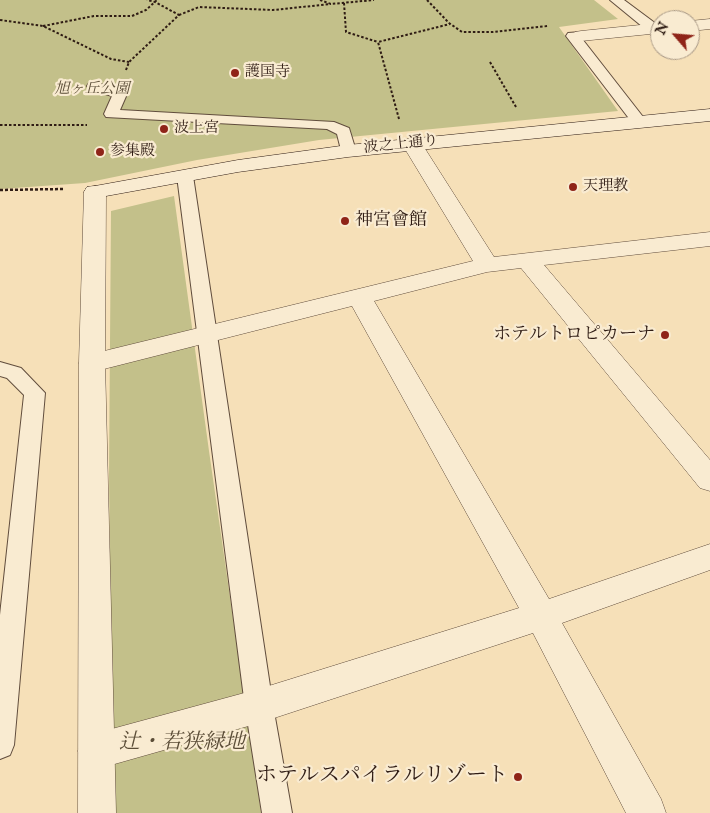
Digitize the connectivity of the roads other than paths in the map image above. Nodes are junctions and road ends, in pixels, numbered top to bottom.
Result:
1 (616, 0) edge
2 (650, 24) edge
3 (650, 30) edge
4 (580, 36) joint
5 (94, 86) dead end
6 (710, 116) edge
7 (638, 122) junction
8 (412, 144) junction
9 (348, 151) junction
10 (184, 176) junction
11 (706, 244) edge
12 (527, 260) junction
13 (487, 264) junction
14 (359, 297) junction
15 (206, 335) junction
16 (92, 363) junction
17 (0, 369) edge
18 (710, 480) edge
19 (710, 557) edge
20 (9, 564) edge
21 (541, 616) junction
22 (259, 706) junction
23 (0, 745) edge
24 (97, 751) junction
25 (97, 813) edge
26 (277, 813) edge
27 (647, 813) edge

1 - 2 lane
3 - 4 street
4 - 7 lane
5 - 9 lane
6 - 7 street, 波之上通り
7 - 8 street, 波之上通り
8 - 9 street, 波之上通り
8 - 13 street
9 - 10 street, 波之上通り
10 - 15 lane
10 - 16 street, 波之上通り
11 - 12 street
12 - 13 street
12 - 18 street
13 - 14 street
14 - 15 street
14 - 21 street
15 - 16 street
15 - 22 lane
16 - 24 street
17 - 20 lane
19 - 21 street
20 - 23 lane
21 - 22 street
21 - 27 street
22 - 24 street
22 - 26 lane
24 - 25 street

